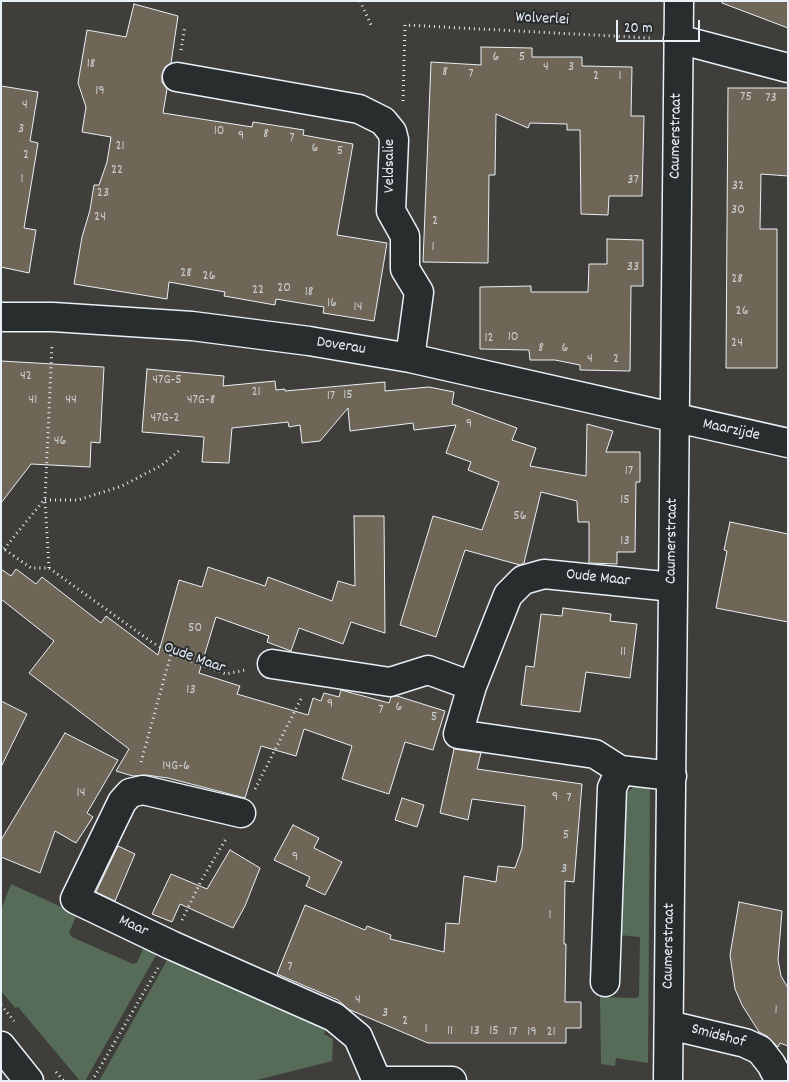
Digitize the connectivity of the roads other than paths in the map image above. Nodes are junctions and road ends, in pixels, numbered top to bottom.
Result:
1 (678, 1) edge
2 (678, 39) junction
3 (788, 68) edge
4 (176, 77) dead end
5 (1, 317) edge
6 (410, 358) junction
7 (675, 419) junction
8 (788, 443) edge
9 (673, 587) junction
10 (272, 664) road end
11 (472, 686) junction
12 (620, 770) junction
13 (672, 776) junction
14 (241, 813) road end
15 (605, 982) dead end
16 (669, 1025) junction
17 (1, 1046) edge
18 (29, 1081) edge
19 (377, 1081) edge
20 (452, 1081) edge
21 (668, 1081) edge
22 (780, 1081) edge

1 - 2 street, Caumerstraat
2 - 3 street
2 - 7 street, Caumerstraat
4 - 6 street, Veldsalie
5 - 6 street, Doverau
6 - 7 street, Doverau
7 - 8 street, Maarzijde
7 - 9 street, Caumerstraat
9 - 11 street, Oude Maar
9 - 13 street, Caumerstraat
10 - 11 street
11 - 12 street, Oude Maar
12 - 13 street, Oude Maar
12 - 15 street
13 - 16 street, Caumerstraat
14 - 19 street, Maar
16 - 21 street, Caumerstraat
16 - 22 street, Smidshof
17 - 18 street
19 - 20 street

